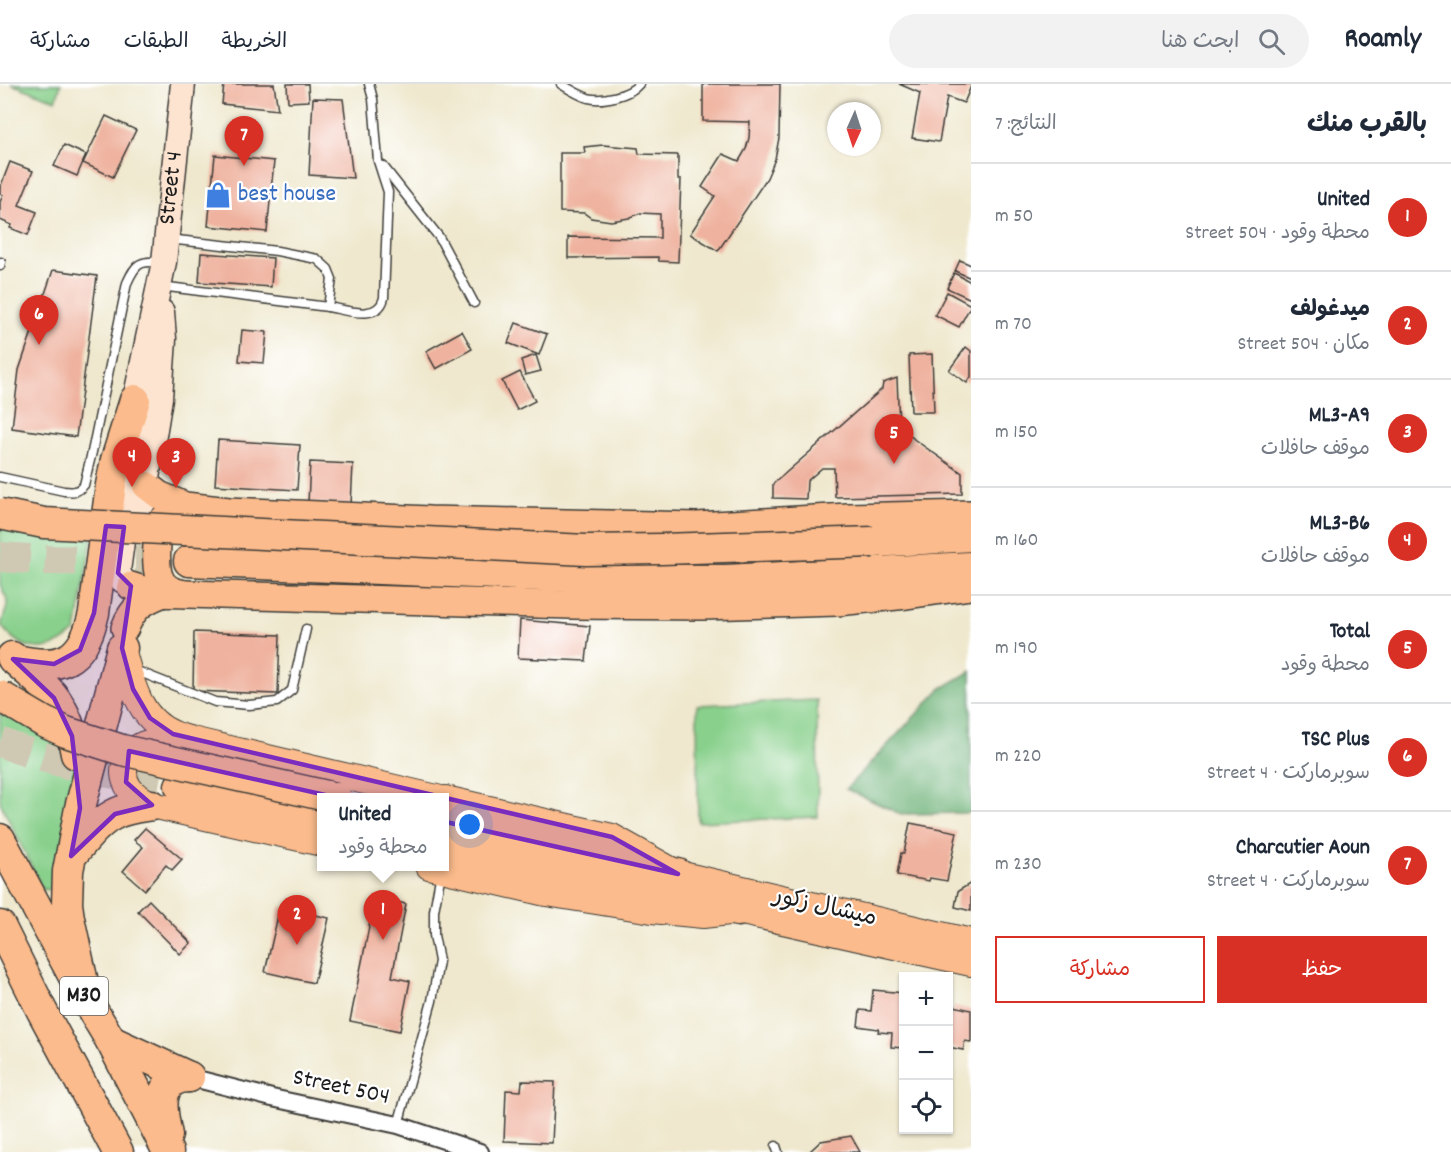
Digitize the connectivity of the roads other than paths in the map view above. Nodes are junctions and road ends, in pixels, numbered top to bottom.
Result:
1 (183, 84) edge
2 (369, 84) edge
3 (561, 84) edge
4 (639, 84) edge
5 (378, 160) junction
6 (166, 251) junction
7 (159, 289) junction
8 (474, 303) dead end
9 (328, 307) junction
10 (135, 400) junction
11 (0, 477) edge
12 (146, 485) junction
13 (185, 506) junction
14 (0, 514) edge
15 (971, 514) edge
16 (971, 536) edge
17 (189, 561) tunnel mouth
18 (971, 567) edge
19 (131, 586) junction
20 (971, 586) edge
21 (172, 593) junction
22 (306, 629) dead end
23 (124, 648) junction
24 (7, 653) edge
25 (0, 696) edge
26 (174, 734) junction
27 (180, 786) tunnel mouth
28 (415, 793) edge
29 (317, 794) edge
30 (449, 800) edge
31 (152, 806) junction
32 (80, 808) junction
33 (317, 817) edge
34 (449, 823) edge
35 (0, 839) edge
36 (317, 842) edge
37 (71, 856) junction
38 (449, 862) edge
39 (437, 871) edge
40 (678, 874) junction
41 (738, 911) joint
42 (0, 926) edge
43 (971, 942) edge
44 (0, 961) edge
45 (971, 963) edge
46 (87, 1001) junction
47 (42, 1011) junction
48 (111, 1041) junction
49 (189, 1077) junction
50 (398, 1125) junction
51 (118, 1152) edge
52 (168, 1152) edge
53 (480, 1152) edge

1 - 6 main road, Street 4
2 - 5 lane
3 - 4 lane
5 - 8 lane
5 - 9 lane
6 - 7 main road, Street 4
6 - 9 lane
6 - 11 lane
7 - 9 lane
7 - 10 main road, Street 4
7 - 12 main road
10 - 19 main road, Street 4
10 - 24 highway
12 - 13 highway
12 - 19 main road
13 - 15 highway
13 - 21 highway
14 - 16 highway, bridge
17 - 18 highway
19 - 21 highway
19 - 23 main road
20 - 21 highway
21 - 23 highway
22 - 23 lane
23 - 26 main road
23 - 32 highway
24 - 32 highway
25 - 29 highway, bridge
26 - 28 main road
26 - 31 main road
27 - 33 highway
30 - 40 main road, ميشال زكور
31 - 36 main road
31 - 37 highway
32 - 37 highway
34 - 40 highway
35 - 46 highway, M30
37 - 46 highway
38 - 41 highway
39 - 50 lane
40 - 43 main road, ميشال زكور
41 - 45 main road, ميشال زكور
42 - 47 highway, M30
44 - 47 highway
46 - 48 highway, M30
47 - 51 highway, M30
48 - 49 highway
48 - 52 highway, M30
49 - 50 street, Street 504
49 - 52 highway
50 - 53 street, Street 504

